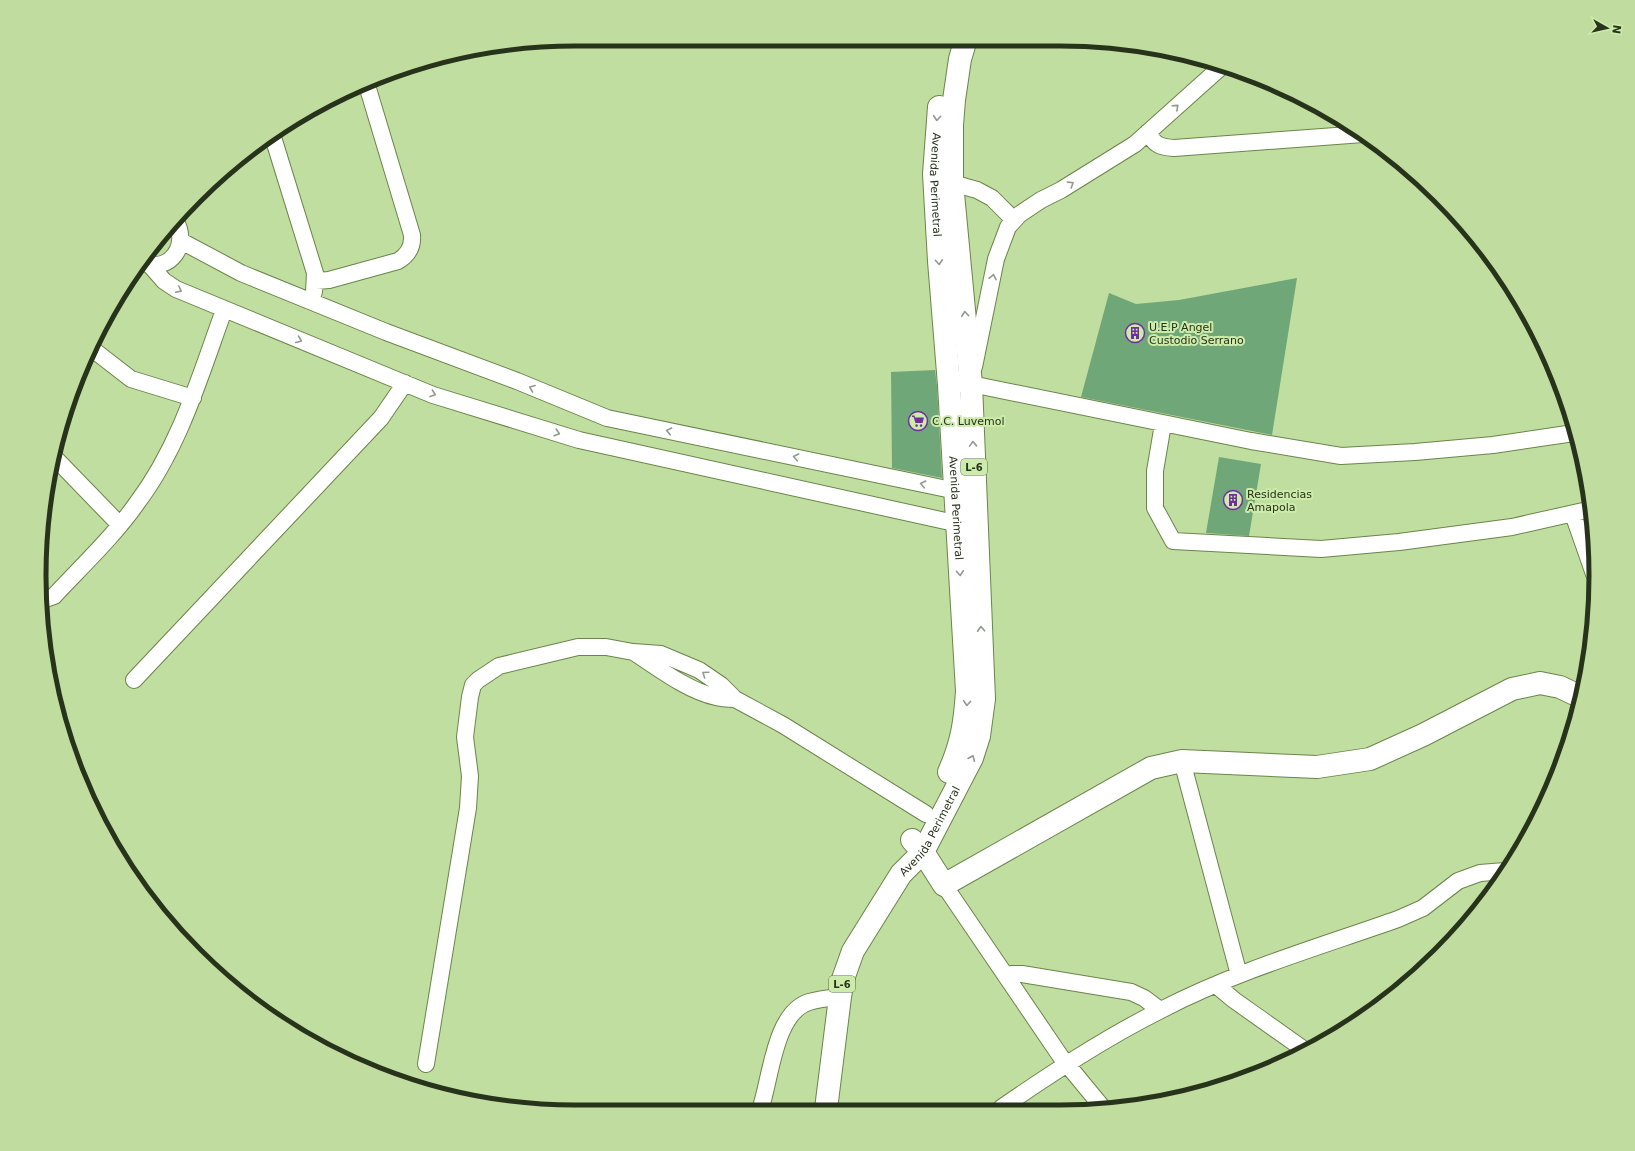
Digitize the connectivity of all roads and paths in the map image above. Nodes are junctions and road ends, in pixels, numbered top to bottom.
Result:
1 (951, 46) edge
2 (964, 46) edge
3 (1217, 70) edge
4 (368, 88) edge
5 (1148, 132) junction
6 (1354, 135) edge
7 (274, 140) edge
8 (952, 183) junction
9 (1014, 220) junction
10 (178, 225) edge
11 (181, 241) junction
12 (146, 264) edge
13 (147, 264) edge
14 (316, 281) junction
15 (312, 302) junction
16 (224, 310) junction
17 (96, 352) edge
18 (405, 383) junction
19 (971, 384) junction
20 (949, 385) junction
21 (193, 398) junction
22 (1163, 424) junction
23 (1570, 434) edge
24 (58, 462) edge
25 (954, 490) junction
26 (975, 495) junction
27 (1585, 511) edge
28 (1572, 514) junction
29 (119, 524) junction
30 (967, 526) junction
31 (1589, 559) edge
32 (47, 599) edge
33 (134, 680) dead end
34 (1575, 694) edge
35 (1182, 760) junction
36 (926, 814) junction
37 (917, 846) junction
38 (1499, 871) edge
39 (944, 885) junction
40 (1239, 975) junction
41 (1006, 976) junction
42 (1216, 985) junction
43 (840, 997) junction
44 (1160, 1010) junction
45 (1301, 1046) edge
46 (426, 1064) dead end
47 (1067, 1064) junction
48 (1099, 1103) edge
49 (761, 1105) edge
50 (826, 1105) edge
51 (1005, 1105) edge

1 -> 20 main road, Avenida Perimetral / L-6
2 - 8 main road, Avenida Perimetral / L-6
5 -> 3 street
4 - 14 street
5 - 6 street
9 -> 5 street
7 - 14 street
8 - 9 street
19 -> 8 main road, Avenida Perimetral / L-6
19 -> 9 street
10 - 11 street
11 - 13 street
11 - 15 street
12 -> 16 street
14 - 15 street
25 -> 15 street
16 -> 18 street
16 - 21 street
17 - 21 street
18 -> 30 street
18 - 33 street
19 - 20 street
19 - 22 street
26 -> 19 main road, Avenida Perimetral / L-6
20 - 25 main road, Avenida Perimetral / L-6
21 - 29 street
22 - 23 street
22 - 28 street
24 - 29 street
25 - 26 street
25 - 30 main road, Avenida Perimetral / L-6
26 - 30 main road, Avenida Perimetral / L-6
27 - 28 street
28 - 31 street
29 - 32 street
30 -> 36 main road, Avenida Perimetral / L-6
37 -> 30 main road, Avenida Perimetral / L-6
34 - 35 main road
35 - 39 main road
35 - 40 street
36 - 37 main road, Avenida Perimetral / L-6
36 - 46 street
37 - 39 main road
37 - 43 main road, Avenida Perimetral / L-6
38 - 40 street
39 - 41 street
40 - 42 street
41 - 44 street
41 - 47 street
42 - 44 street
42 - 45 street
43 - 49 street
43 - 50 main road, L-6
44 - 47 street
47 - 48 street
47 - 51 street

